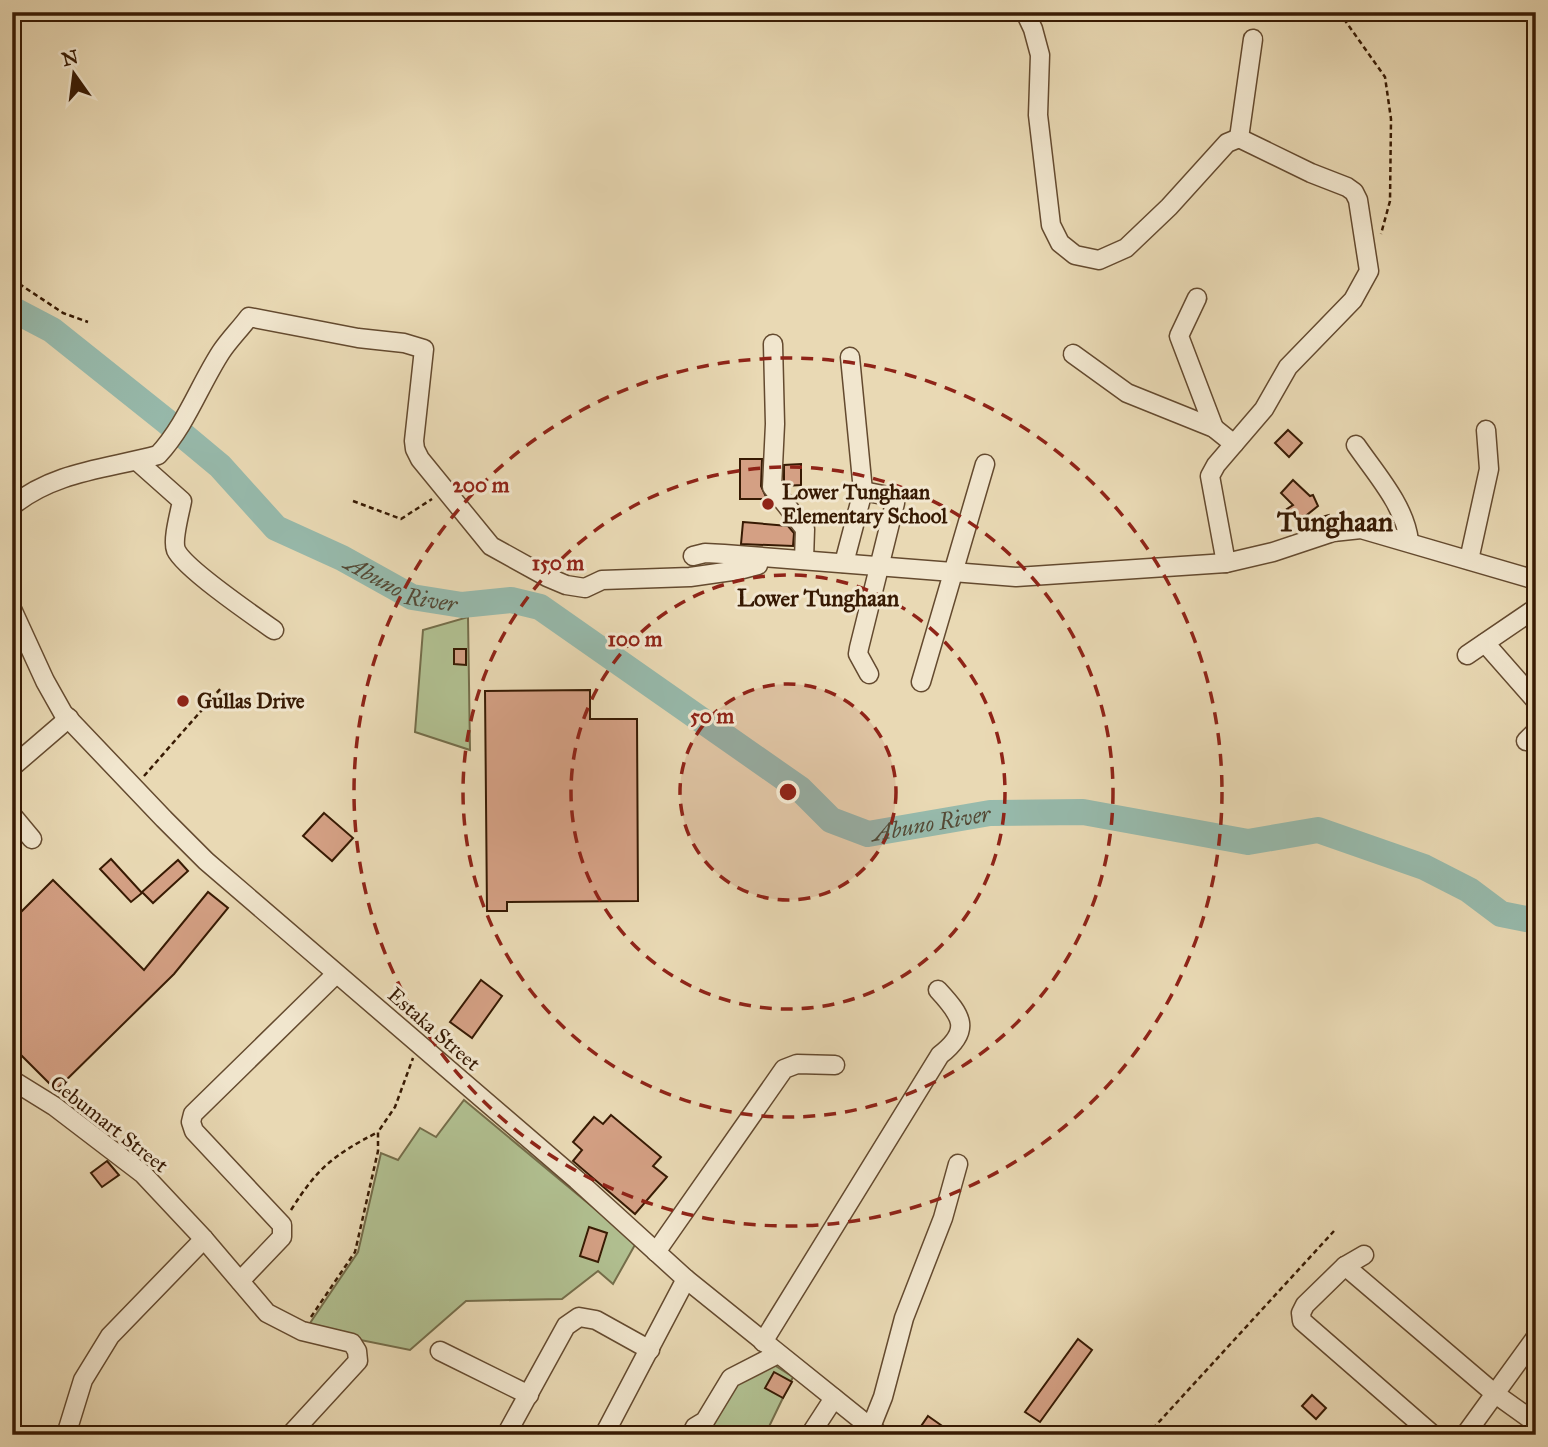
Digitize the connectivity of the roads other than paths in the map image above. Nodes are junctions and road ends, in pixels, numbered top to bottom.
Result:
1 (1024, 12) edge
2 (1253, 39) dead end
3 (1239, 138) junction
4 (1197, 299) dead end
5 (773, 344) dead end
6 (1073, 354) dead end
7 (850, 358) dead end
8 (1214, 428) junction
9 (1486, 430) dead end
10 (1234, 444) junction
11 (1356, 445) dead end
12 (137, 461) junction
13 (985, 464) dead end
14 (863, 491) junction
15 (12, 506) edge
16 (1409, 541) junction
17 (693, 556) dead end
18 (760, 557) junction
19 (804, 560) junction
20 (1469, 560) junction
21 (844, 563) junction
22 (1226, 563) junction
23 (881, 565) junction
24 (954, 573) junction
25 (1536, 580) edge
26 (1536, 608) edge
27 (12, 609) edge
28 (274, 631) dead end
29 (1485, 643) junction
30 (1467, 655) dead end
31 (869, 674) dead end
32 (921, 682) dead end
33 (1536, 701) edge
34 (69, 718) junction
35 (12, 767) edge
36 (12, 816) edge
37 (32, 839) dead end
38 (336, 974) junction
39 (938, 990) dead end
40 (835, 1065) dead end
41 (12, 1080) edge
42 (958, 1164) dead end
43 (204, 1239) junction
44 (656, 1252) junction
45 (1364, 1255) dead end
46 (1345, 1266) junction
47 (686, 1279) junction
48 (240, 1281) junction
49 (1536, 1337) edge
50 (770, 1347) junction
51 (440, 1350) dead end
52 (650, 1350) junction
53 (1494, 1393) junction
54 (529, 1395) junction
55 (834, 1398) junction
56 (1536, 1423) edge
57 (875, 1431) edge
58 (694, 1432) edge
59 (66, 1435) edge
60 (290, 1435) edge
61 (506, 1435) edge
62 (604, 1435) edge
63 (810, 1435) edge
64 (1433, 1435) edge
65 (1465, 1435) edge

1 - 3 street
2 - 3 street
3 - 10 street
4 - 8 street
5 - 19 street
6 - 8 street
7 - 14 street
8 - 10 street
9 - 20 street
10 - 22 street
11 - 16 street
12 - 15 street
12 - 18 street
12 - 28 street
13 - 24 street
14 - 21 street
14 - 23 street
16 - 20 street
16 - 22 street
17 - 18 street
18 - 19 street
19 - 21 street
20 - 25 street
21 - 23 street
22 - 24 street
23 - 24 street
23 - 31 street
24 - 32 street
26 - 29 street
27 - 34 street, Estaka Street
29 - 30 street
29 - 33 street
34 - 35 street
34 - 38 street, Estaka Street
36 - 37 street
38 - 44 street, Estaka Street
38 - 48 street
39 - 50 street
40 - 44 street
41 - 43 street, Cebumart Street
42 - 57 street
43 - 48 street, Cebumart Street
43 - 59 street
44 - 47 street, Estaka Street
45 - 46 street
46 - 53 street
46 - 64 street
47 - 50 street, Estaka Street
47 - 52 street
48 - 60 street, Cebumart Street
49 - 53 street
50 - 55 street, Estaka Street
50 - 58 street
51 - 54 street
52 - 54 street
52 - 62 street
53 - 56 street
53 - 65 street
54 - 61 street
55 - 57 street, Estaka Street
55 - 63 street

